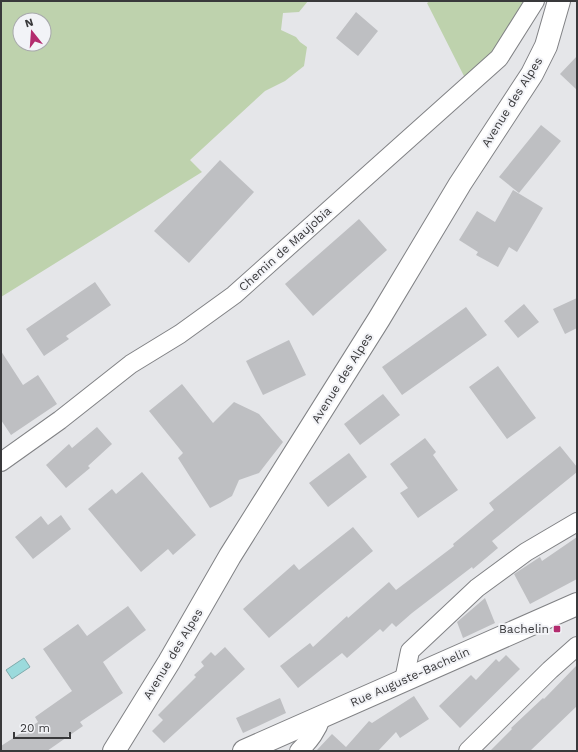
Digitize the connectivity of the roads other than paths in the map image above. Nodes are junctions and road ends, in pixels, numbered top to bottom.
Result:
1 (535, 1) edge
2 (559, 1) edge
3 (1, 462) edge
4 (577, 522) edge
5 (577, 604) edge
6 (577, 646) edge
7 (404, 680) junction
8 (322, 716) junction
9 (114, 751) edge
10 (244, 751) edge
11 (299, 751) edge
12 (468, 751) edge

1 - 3 street, Chemin de Maujobia
2 - 9 main road, Avenue des Alpes
4 - 7 street
5 - 7 main road, Rue Auguste-Bachelin
6 - 12 street
7 - 8 main road, Rue Auguste-Bachelin
8 - 10 main road, Rue Auguste-Bachelin
8 - 11 street

